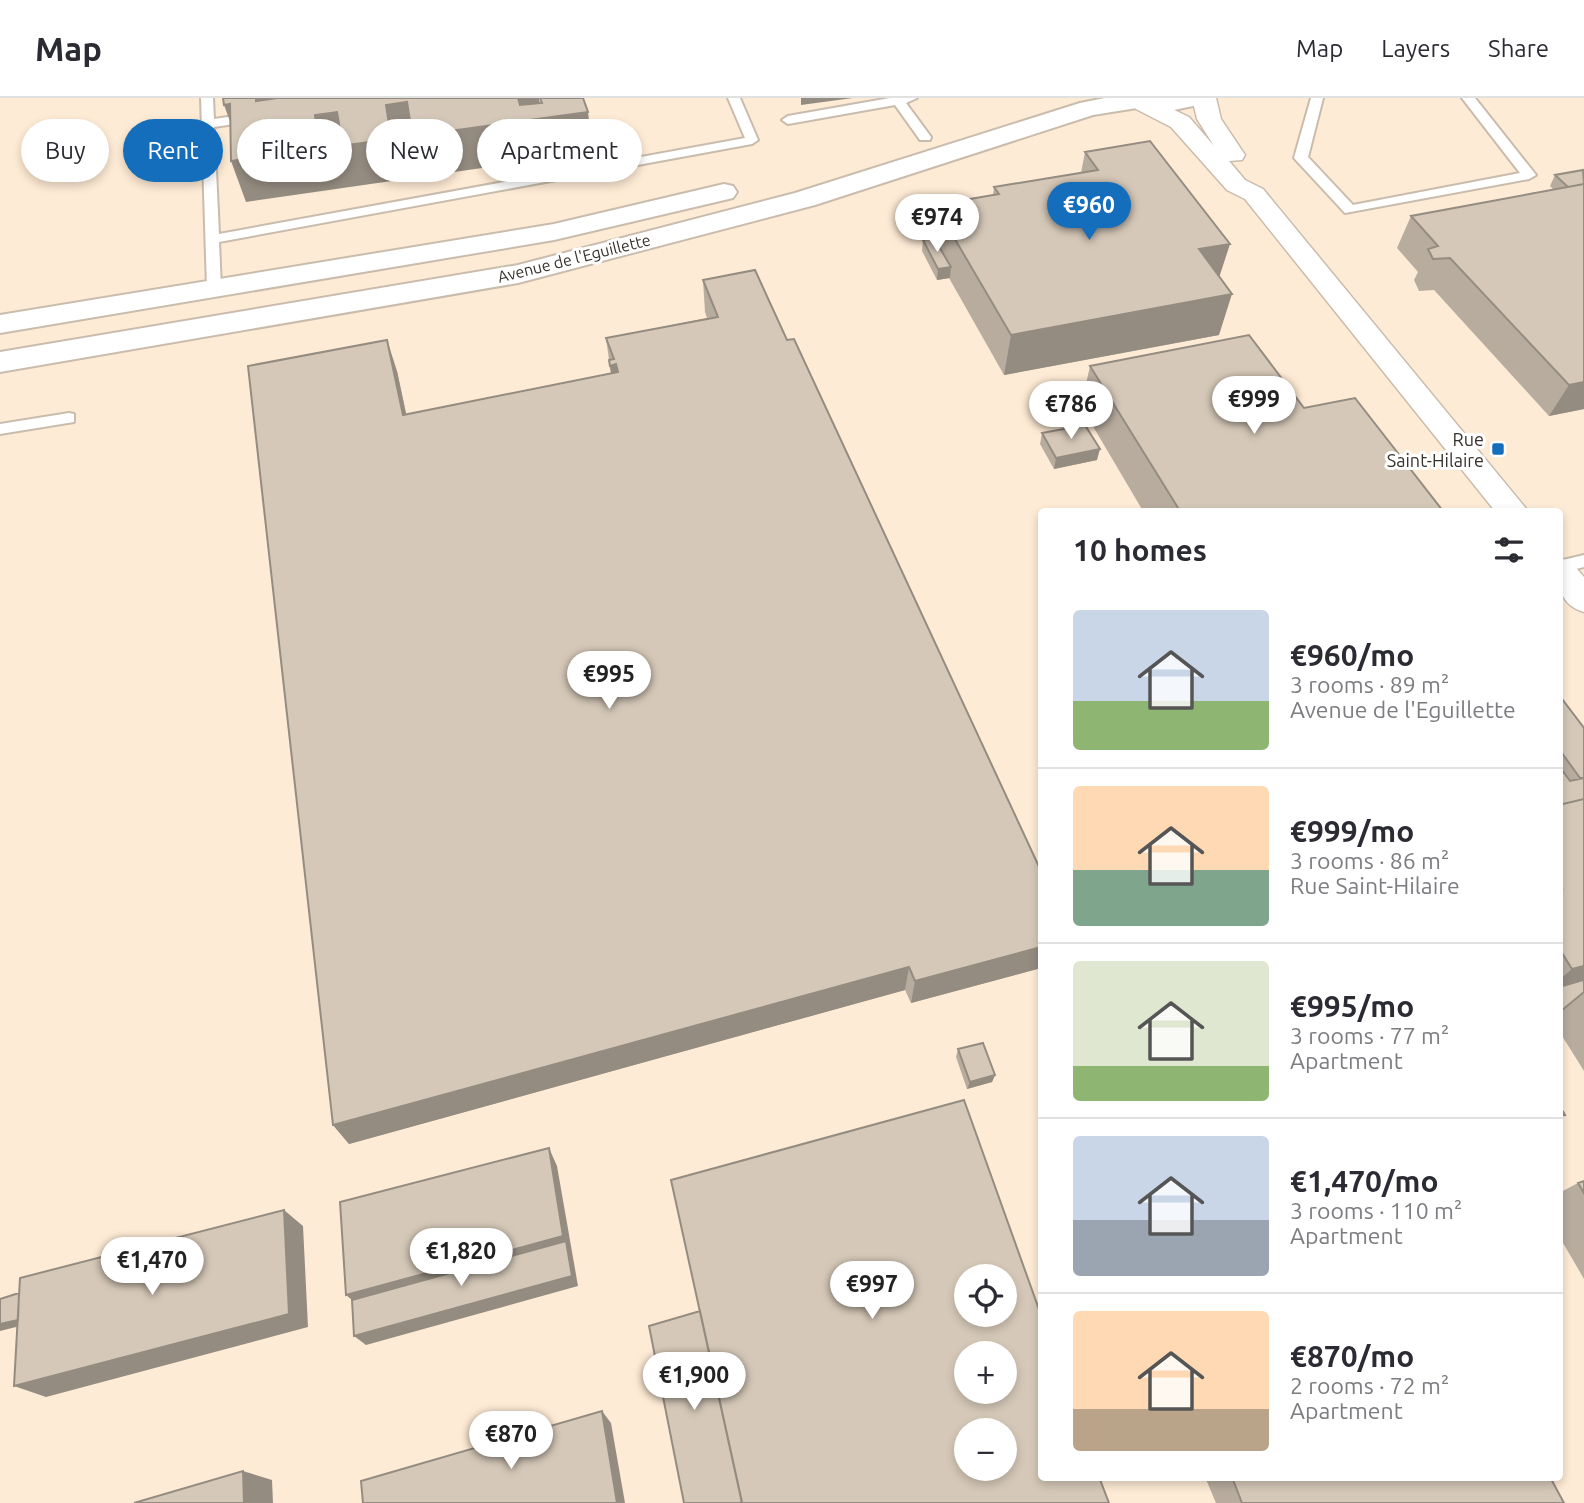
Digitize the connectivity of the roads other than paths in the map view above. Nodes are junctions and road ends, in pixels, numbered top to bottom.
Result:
1 (207, 98) edge
2 (734, 98) edge
3 (1063, 98) edge
4 (1201, 98) edge
5 (1317, 98) edge
6 (1468, 98) edge
7 (905, 100) edge
8 (1135, 101) edge
9 (263, 116) edge
10 (208, 119) edge
11 (788, 120) dead end
12 (223, 122) edge
13 (925, 137) junction
14 (806, 171) dead end
15 (210, 182) edge
16 (754, 185) dead end
17 (1254, 194) junction
18 (212, 239) junction
19 (215, 288) junction
20 (0, 324) edge
21 (0, 362) edge
22 (69, 418) dead end
23 (0, 429) edge
24 (1510, 508) edge
25 (1584, 561) edge
26 (1563, 567) edge
27 (1563, 573) edge
28 (1584, 600) edge

1 - 10 lane
2 - 18 lane
3 - 13 street
4 - 8 street, Avenue de l'Eguillette
4 - 17 street
5 - 6 lane
7 - 11 lane
7 - 13 lane
8 - 17 street
8 - 21 street, Avenue de l'Eguillette
9 - 12 lane
13 - 14 street
15 - 18 lane
16 - 19 street, Avenue de l'Eguillette
17 - 24 street
18 - 19 lane
19 - 20 street, Avenue de l'Eguillette
22 - 23 lane
25 - 26 lane
27 - 28 street

